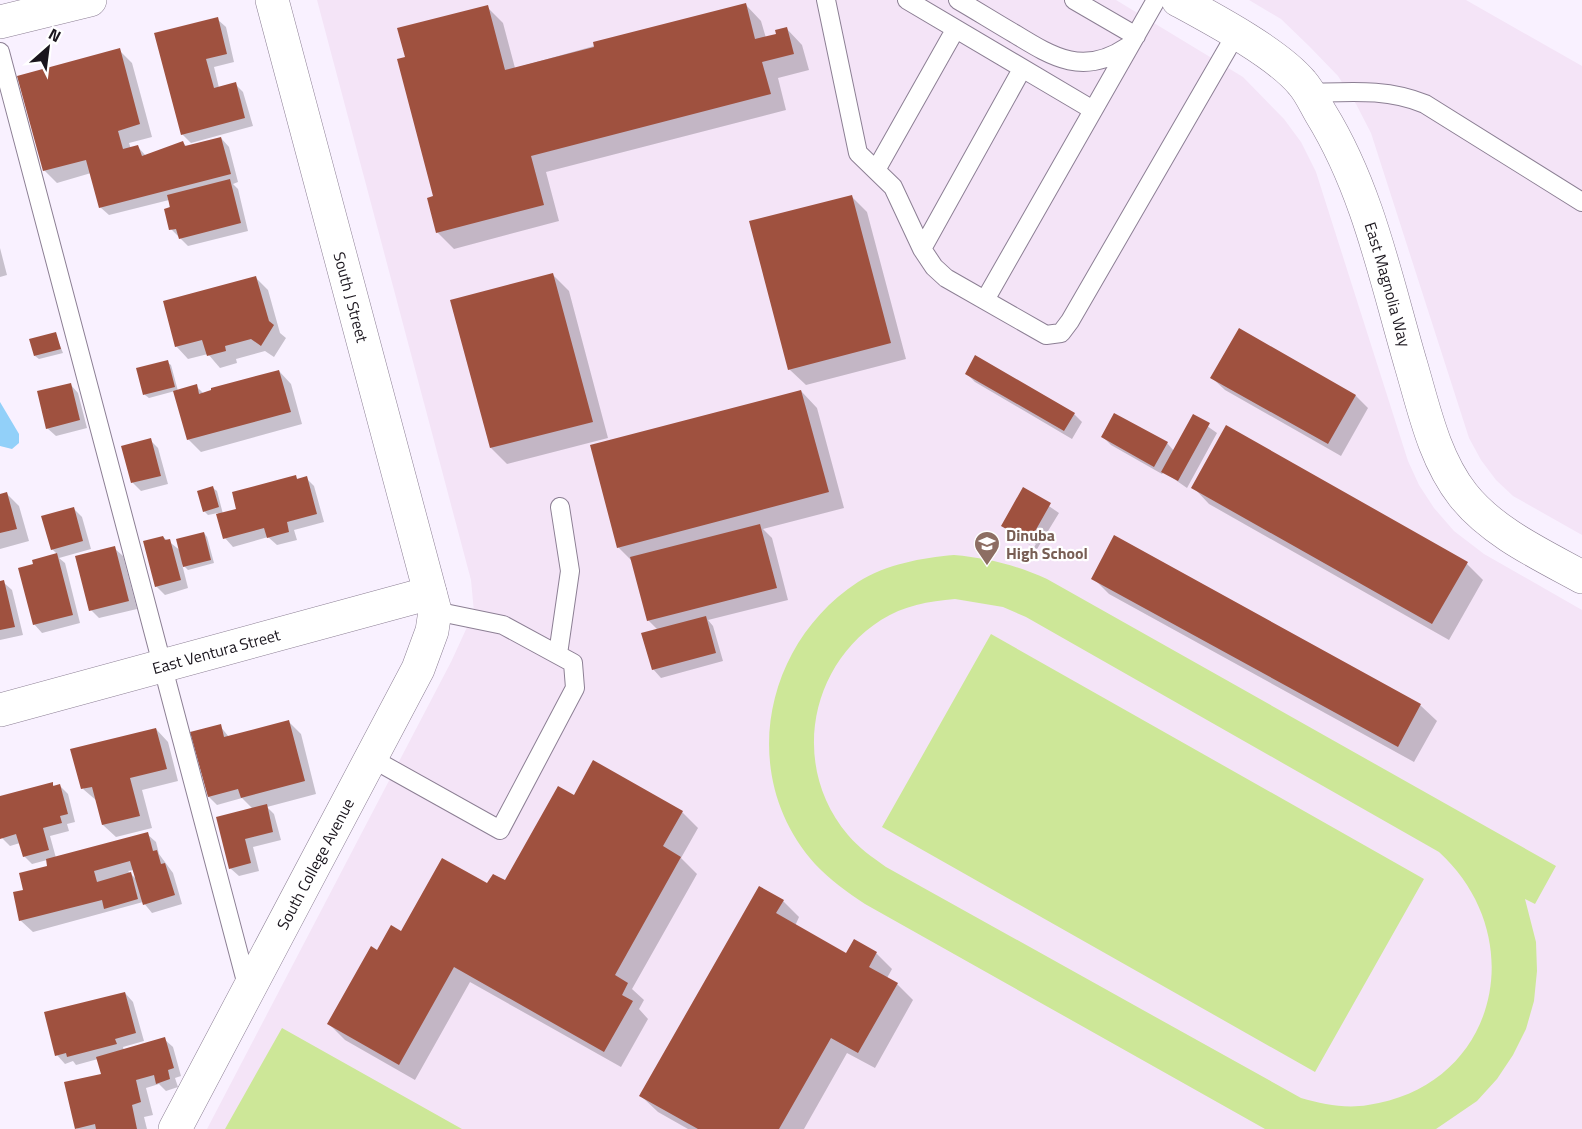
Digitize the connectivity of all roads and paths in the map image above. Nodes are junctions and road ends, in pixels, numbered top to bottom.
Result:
1 (90, 0) edge
2 (272, 0) edge
3 (826, 0) edge
4 (907, 0) edge
5 (958, 0) edge
6 (1074, 0) edge
7 (1177, 1) edge
8 (0, 22) edge
9 (955, 30) junction
10 (1236, 34) junction
11 (1132, 41) junction
12 (0, 52) edge
13 (1022, 69) junction
14 (1308, 93) junction
15 (1093, 110) junction
16 (876, 170) junction
17 (1582, 202) edge
18 (922, 249) junction
19 (985, 300) junction
20 (560, 507) dead end
21 (1582, 578) edge
22 (432, 602) junction
23 (558, 654) junction
24 (163, 665) junction
25 (0, 710) edge
26 (371, 758) junction
27 (248, 991) junction
28 (175, 1129) edge

1 - 8 street
2 - 22 street, South J Street
3 - 16 lane
4 - 9 lane
5 - 11 lane
6 - 11 lane
7 - 10 street, East Magnolia Way
7 - 11 lane
9 - 13 lane
9 - 16 lane
10 - 14 street, East Magnolia Way
10 - 19 lane
11 - 15 lane
12 - 24 lane
13 - 15 lane
13 - 18 lane
14 - 17 lane
14 - 21 street, East Magnolia Way
15 - 19 lane
16 - 18 lane
18 - 19 lane
20 - 23 lane
22 - 23 lane
22 - 24 street, East Ventura Street
22 - 26 street, South College Avenue
23 - 26 lane
24 - 25 street, East Ventura Street
24 - 27 lane
26 - 27 street, South College Avenue
27 - 28 street, South College Avenue

